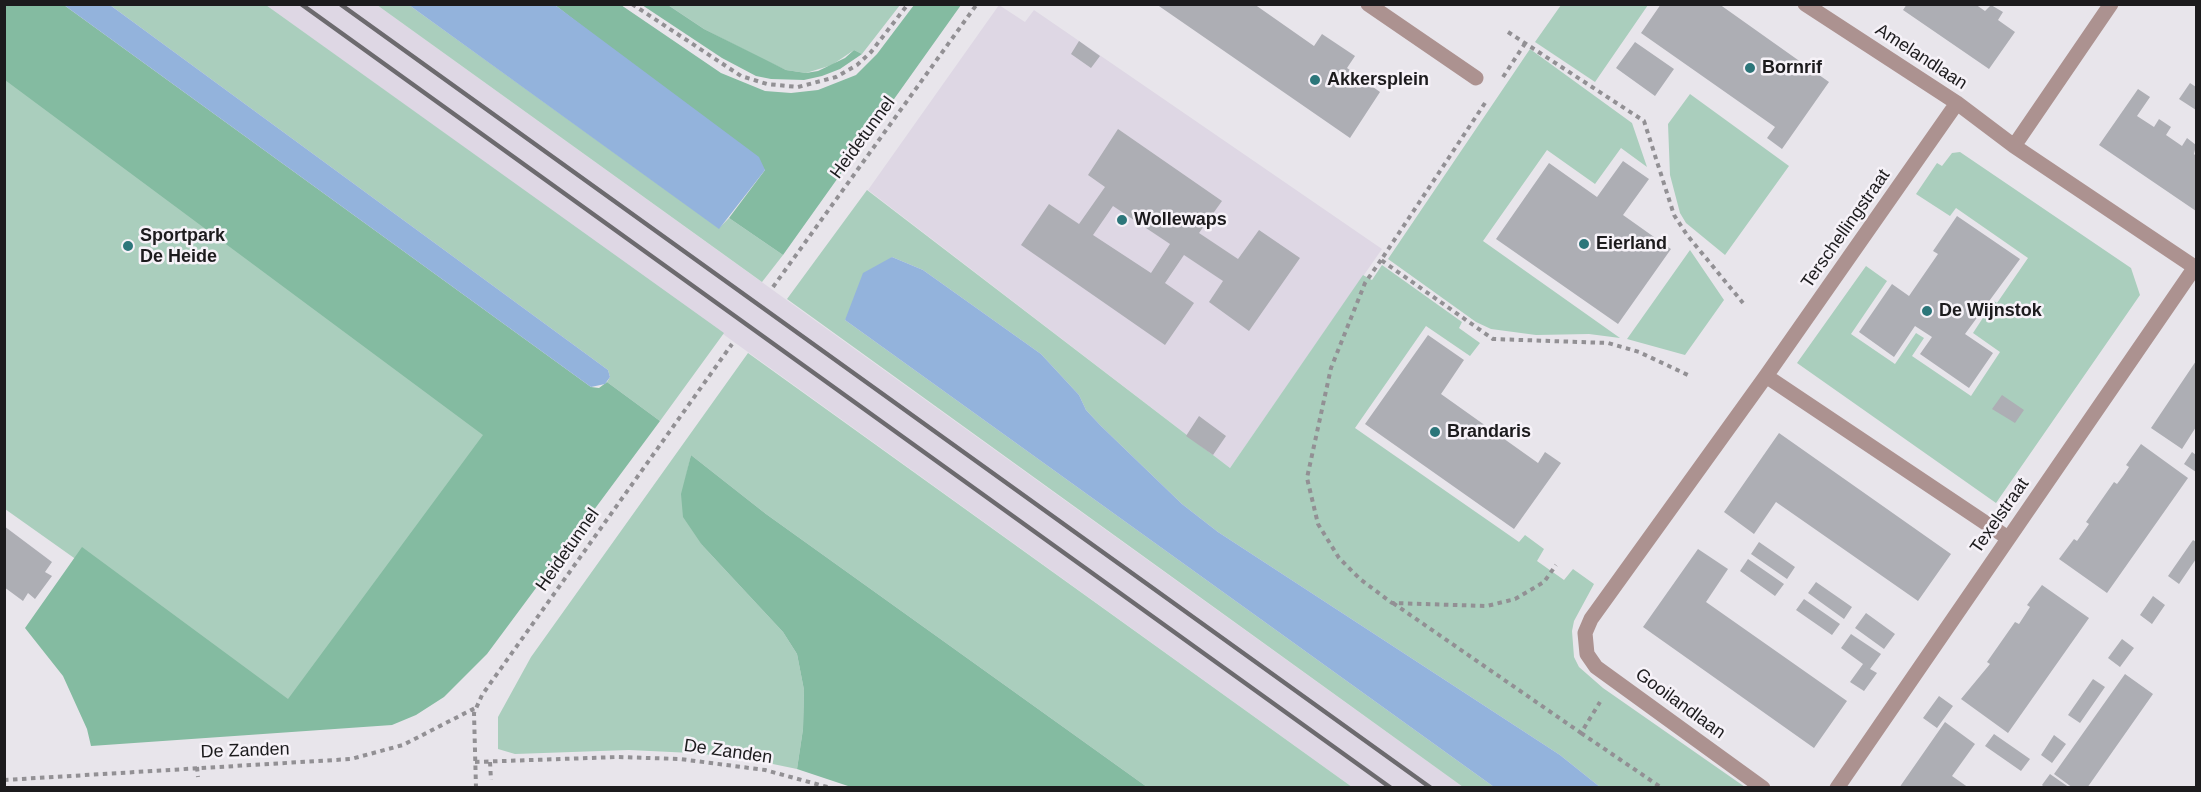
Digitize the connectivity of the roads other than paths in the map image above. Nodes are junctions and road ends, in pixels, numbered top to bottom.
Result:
1 (1368, 4) edge
2 (1805, 4) edge
3 (2111, 4) edge
4 (1476, 78) dead end
5 (1957, 104) junction
6 (2014, 146) junction
7 (2196, 268) edge
8 (1766, 376) junction
9 (2008, 538) junction
10 (1586, 644) joint
11 (1762, 788) edge
12 (1837, 788) edge

1 - 4 street
2 - 5 street, Amelandlaan
3 - 6 street
5 - 6 street, Amelandlaan
5 - 8 street, Terschellingstraat
6 - 7 street, Amelandlaan
7 - 9 street, Texelstraat
8 - 9 street
8 - 10 street, Terschellingstraat
9 - 12 street, Texelstraat
10 - 11 street, Gooilandlaan

